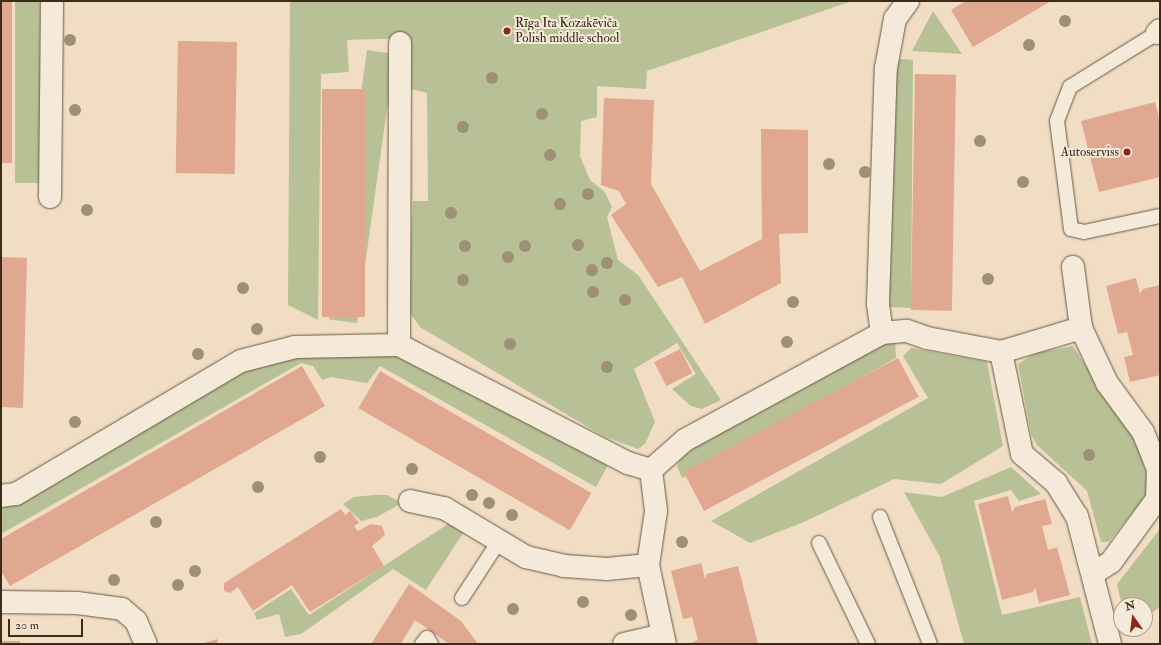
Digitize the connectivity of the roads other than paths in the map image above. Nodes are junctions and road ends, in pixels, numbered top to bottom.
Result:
1 (52, 1) edge
2 (908, 1) edge
3 (1158, 32) edge
4 (400, 43) dead end
5 (50, 197) dead end
6 (1160, 216) edge
7 (1073, 267) dead end
8 (1081, 328) junction
9 (882, 333) junction
10 (399, 345) junction
11 (1001, 352) junction
12 (651, 470) junction
13 (1, 496) edge
14 (410, 501) dead end
15 (880, 517) dead end
16 (499, 541) junction
17 (819, 543) dead end
18 (648, 565) junction
19 (1094, 573) junction
20 (462, 598) dead end
21 (1, 602) edge
22 (664, 640) edge
23 (146, 644) edge
24 (422, 644) edge
25 (431, 644) edge
26 (624, 644) edge
27 (868, 644) edge
28 (930, 644) edge
29 (1110, 644) edge

1 - 5 street
2 - 9 street
3 - 6 lane
4 - 10 street
7 - 8 street
8 - 11 street
8 - 19 street
9 - 11 street
9 - 12 street
10 - 12 street
10 - 13 street
11 - 19 street
12 - 18 street
14 - 16 street
15 - 28 lane
16 - 18 street
16 - 20 lane
17 - 27 lane
18 - 22 street
19 - 29 street
21 - 23 street
22 - 26 street
24 - 25 lane

